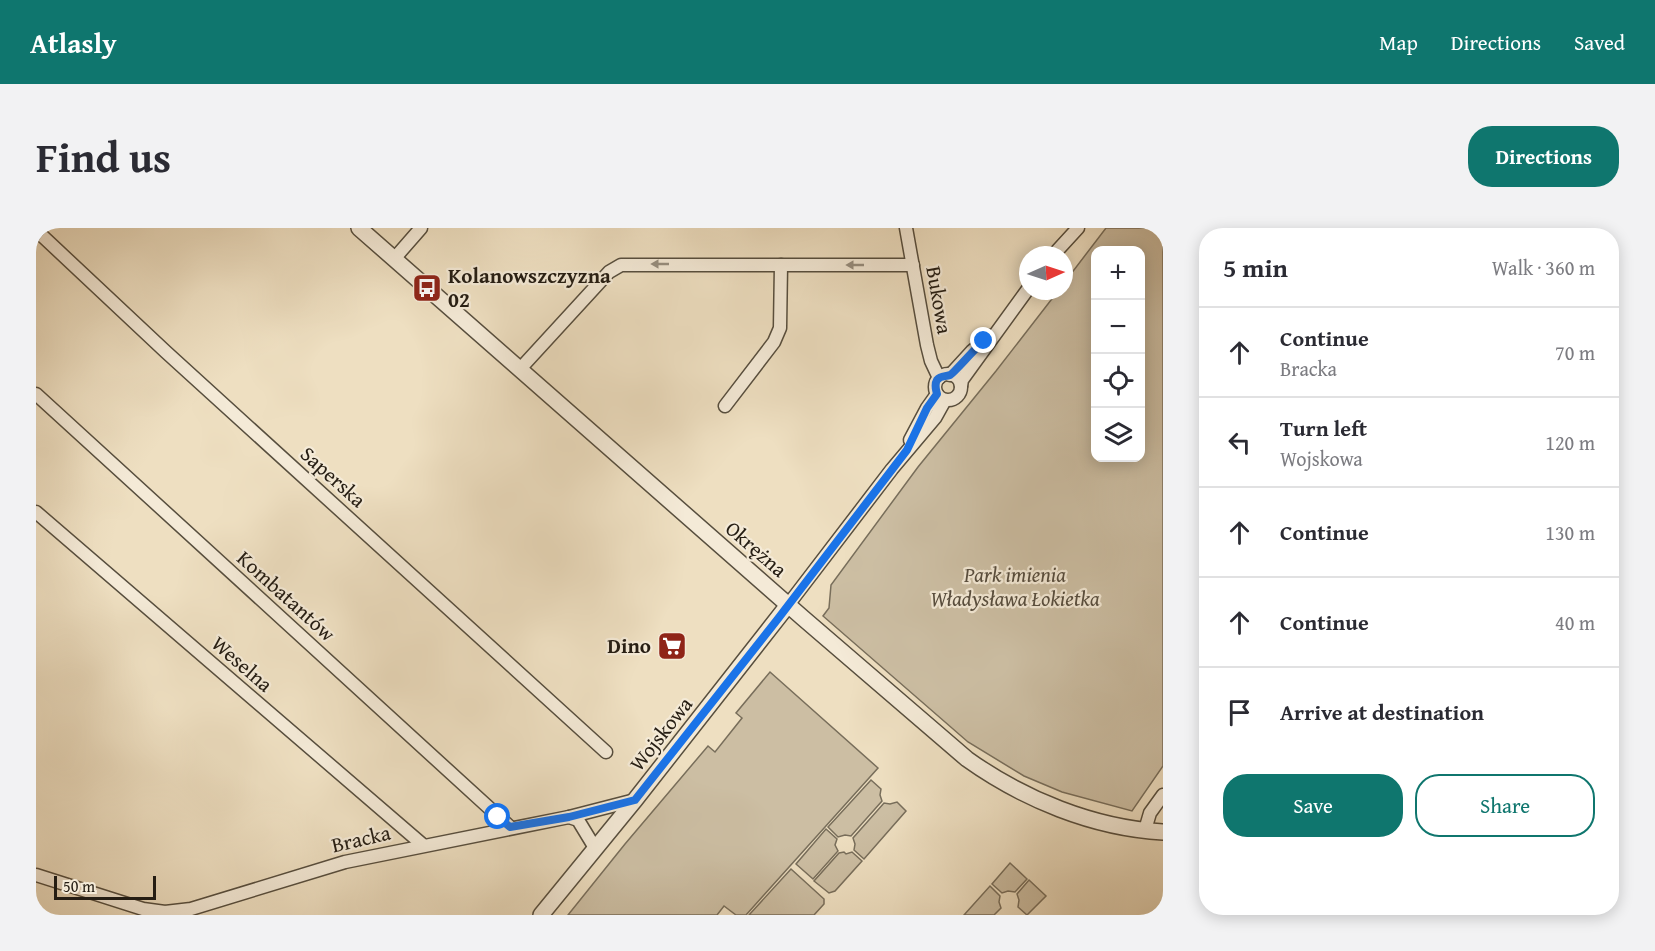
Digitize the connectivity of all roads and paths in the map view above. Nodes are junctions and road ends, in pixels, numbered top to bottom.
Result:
1 (359, 228) edge
2 (421, 228) edge
3 (906, 228) edge
4 (1068, 228) edge
5 (1078, 228) edge
6 (36, 230) edge
7 (1058, 246) edge
8 (1061, 246) edge
9 (394, 259) junction
10 (781, 265) junction
11 (913, 265) junction
12 (1020, 300) edge
13 (998, 330) junction
14 (520, 369) junction
15 (945, 376) junction
16 (960, 386) junction
17 (36, 394) edge
18 (941, 397) junction
19 (725, 406) dead end
20 (36, 512) edge
21 (788, 605) junction
22 (606, 752) dead end
23 (1163, 795) edge
24 (635, 800) junction
25 (569, 817) junction
26 (510, 827) junction
27 (1145, 830) junction
28 (1163, 831) edge
29 (423, 845) junction
30 (595, 849) junction
31 (36, 875) edge
32 (541, 915) edge

1 - 9 street, Okrężna
2 - 9 street
3 - 11 street, Bukowa
4 - 7 street
5 - 8 street
6 - 22 street, Saperska
9 - 14 street, Okrężna
11 -> 10 street
10 -> 14 street
10 - 19 street
11 - 15 street, Bukowa
12 - 13 street
13 - 15 street
13 - 16 street
14 - 21 street, Okrężna
15 - 16 street
15 - 18 street
16 - 18 street
17 - 26 street, Kombatantów
18 - 21 street
20 - 29 street, Weselna
21 - 24 street, Wojskowa
21 - 27 street, Okrężna
23 - 27 street
24 - 25 street, Bracka
24 - 30 street, Wojskowa
25 - 26 street, Bracka
25 - 30 street
26 - 29 street, Bracka
27 - 28 street, Okrężna
29 - 31 street, Bracka
30 - 32 street, Wojskowa

